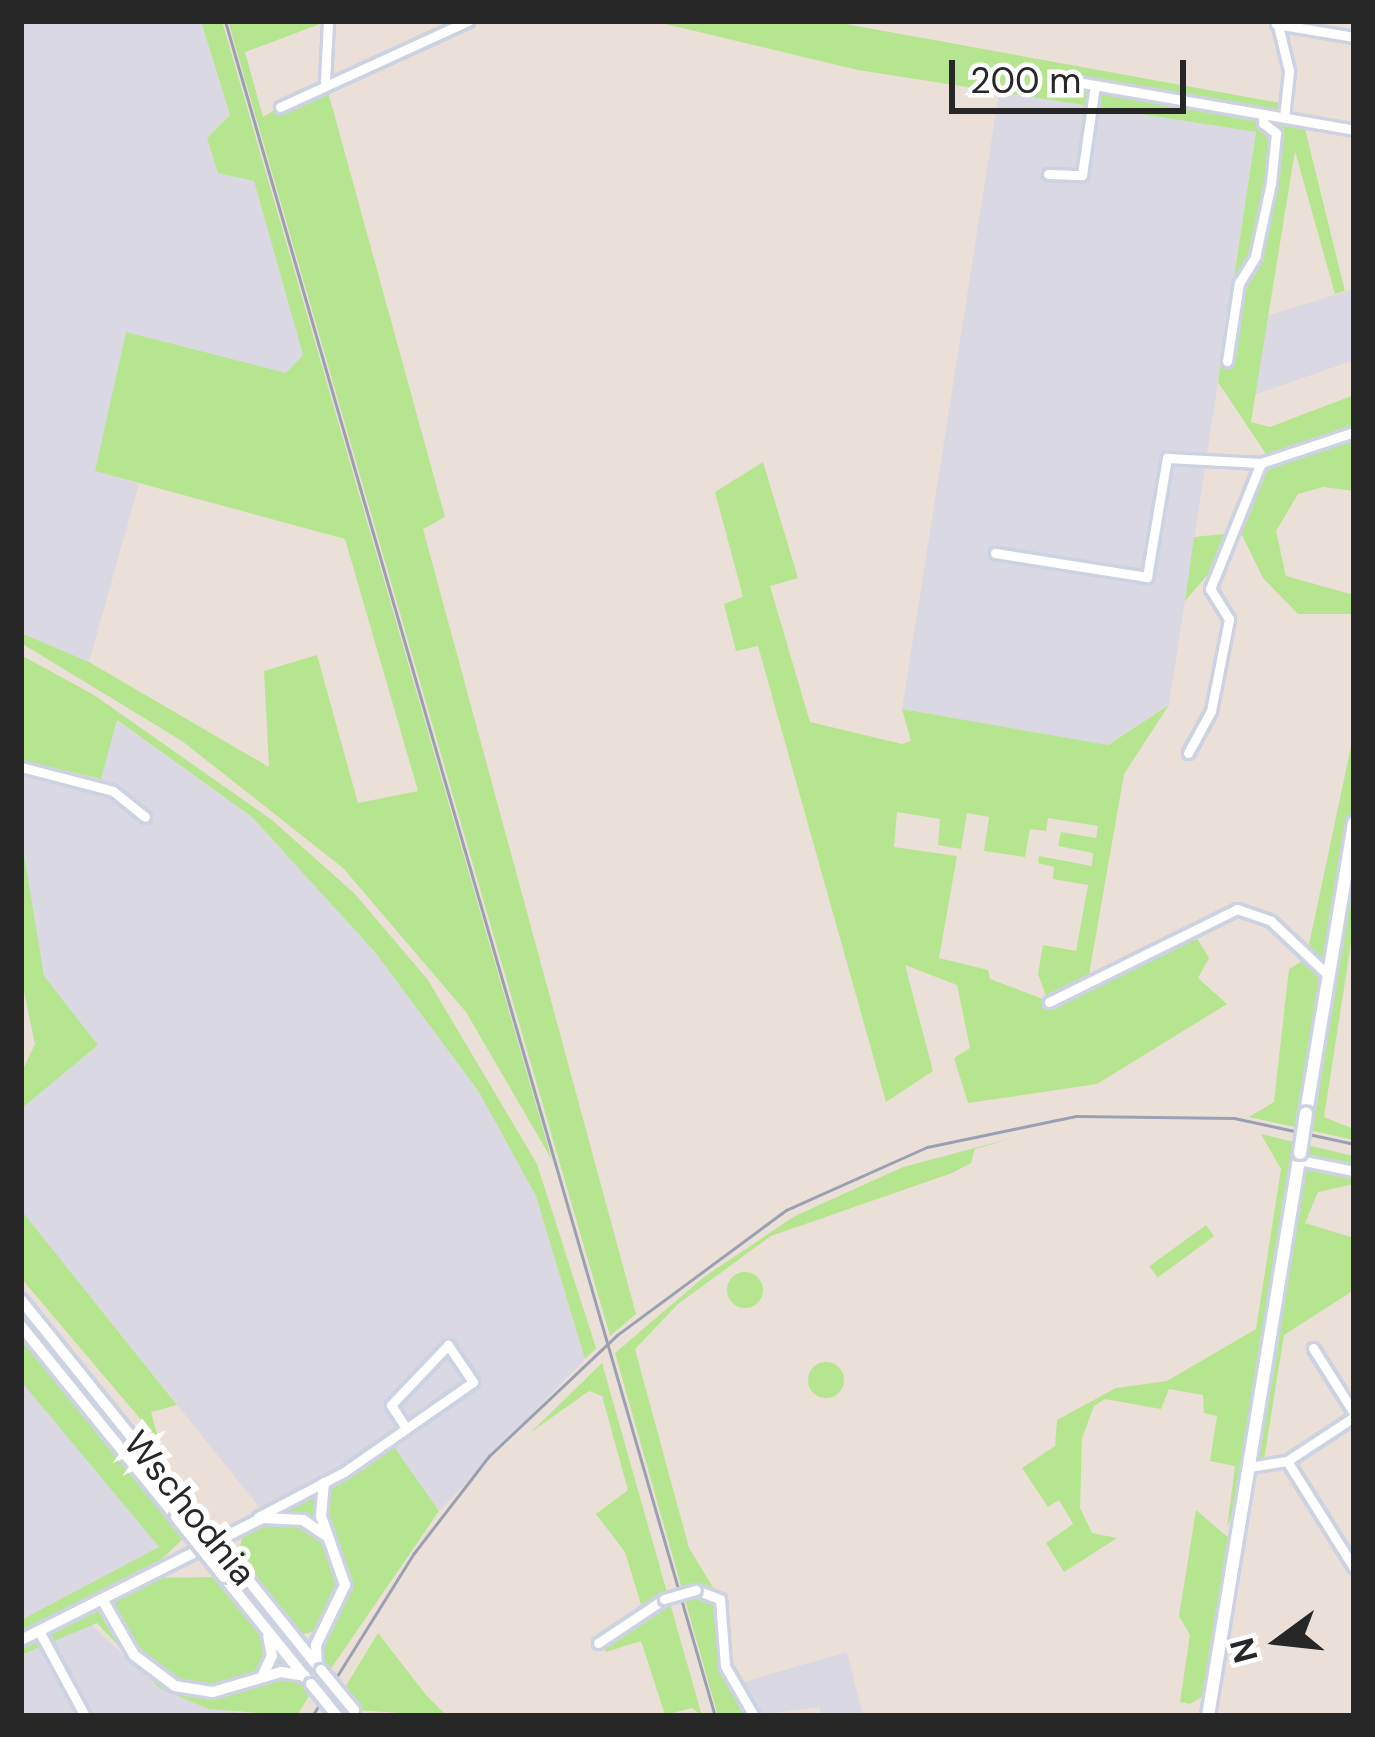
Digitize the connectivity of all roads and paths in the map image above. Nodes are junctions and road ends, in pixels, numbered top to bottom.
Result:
1 (328, 21) edge
2 (467, 21) edge
3 (1276, 22) edge
4 (1354, 37) edge
5 (325, 81) junction
6 (280, 107) dead end
7 (1264, 114) junction
8 (1284, 118) junction
9 (1354, 130) edge
10 (1048, 175) dead end
11 (1227, 362) dead end
12 (1354, 432) edge
13 (1261, 463) junction
14 (995, 554) dead end
15 (1188, 753) dead end
16 (21, 767) edge
17 (146, 817) dead end
18 (1354, 823) edge
19 (1329, 976) junction
20 (1049, 1002) dead end
21 (1299, 1157) junction
22 (1354, 1172) edge
23 (21, 1300) edge
24 (21, 1326) edge
25 (1313, 1348) dead end
26 (1354, 1415) edge
27 (404, 1425) junction
28 (1287, 1461) junction
29 (1249, 1467) junction
30 (324, 1483) junction
31 (244, 1525) junction
32 (328, 1537) junction
33 (1352, 1561) edge
34 (102, 1599) junction
35 (266, 1628) junction
36 (324, 1628) junction
37 (39, 1631) junction
38 (290, 1632) junction
39 (21, 1640) edge
40 (598, 1643) dead end
41 (319, 1668) junction
42 (262, 1676) junction
43 (308, 1680) junction
44 (356, 1713) edge
45 (86, 1716) edge
46 (337, 1716) edge
47 (754, 1716) edge
48 (1208, 1716) edge

1 - 5 street
2 - 5 street
3 - 4 street
3 - 8 street
5 - 6 street
7 - 8 street
7 - 10 street
7 - 11 street
8 - 9 street
12 - 13 street
13 - 14 street
13 - 15 street
16 - 17 street
18 - 19 main road
19 - 20 street
19 - 21 main road, bridge
21 - 22 street
21 - 29 main road
23 - 38 street, Wschodnia, bridge
24 - 35 street, Wschodnia, bridge
25 - 26 street
26 - 28 street
27 - 27 street
27 - 30 street
28 - 29 street
28 - 33 street
29 - 48 main road
30 - 31 street
30 - 32 street
31 - 32 street
31 - 34 street
32 - 36 street
34 - 37 street
34 - 42 street
35 - 42 street
35 - 43 street, Wschodnia
36 - 38 street
36 - 41 street
37 - 39 street
37 - 45 street
38 - 41 street, Wschodnia
40 - 47 street, bridge
41 - 44 street, Wschodnia, bridge
42 - 43 street
43 - 46 street, Wschodnia, bridge

